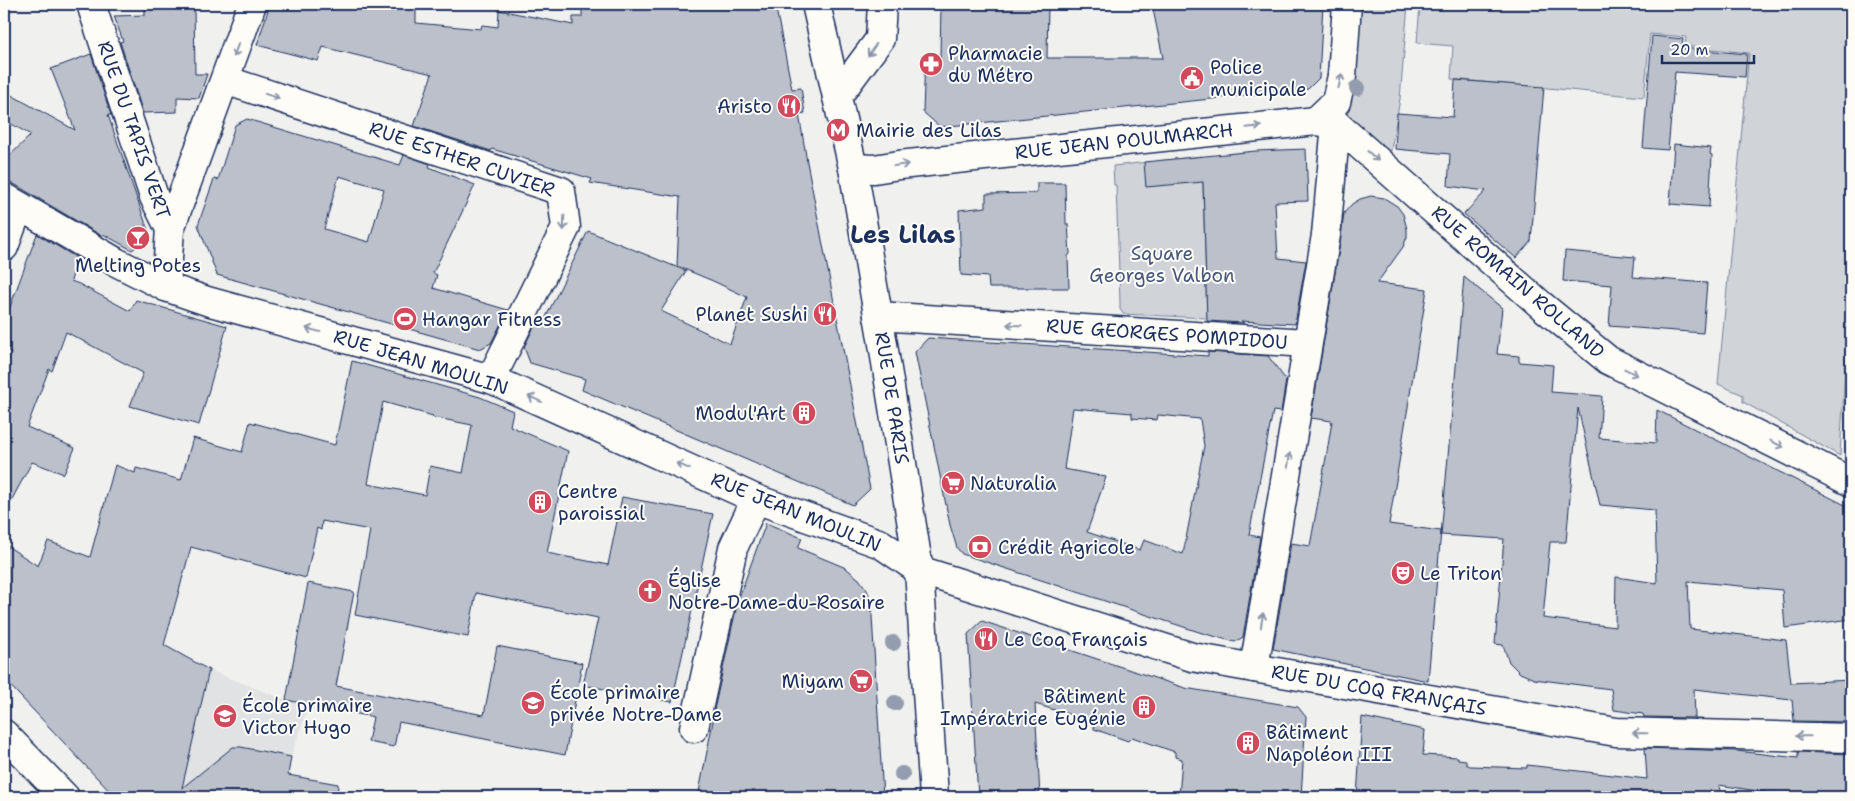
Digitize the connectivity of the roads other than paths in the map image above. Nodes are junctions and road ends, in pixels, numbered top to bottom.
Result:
1 (90, 4) edge
2 (252, 4) edge
3 (816, 4) edge
4 (882, 4) edge
5 (1347, 4) edge
6 (226, 80) junction
7 (837, 97) junction
8 (1326, 122) junction
9 (853, 168) junction
10 (11, 202) edge
11 (170, 229) junction
12 (4, 247) edge
13 (166, 287) junction
14 (878, 316) junction
15 (1307, 343) junction
16 (492, 380) junction
17 (1851, 482) edge
18 (756, 499) junction
19 (919, 570) junction
20 (1254, 668) junction
21 (694, 728) dead end
22 (4, 734) edge
23 (1851, 738) edge
24 (66, 797) edge
25 (934, 797) edge

1 - 11 street, RUE DU TAPIS VERT
2 -> 6 street
3 - 7 street, RUE DE PARIS
4 -> 7 street
8 -> 5 street
6 - 11 street
6 -> 16 street, RUE ESTHER CUVIER
7 - 9 street, RUE DE PARIS
9 -> 8 street, RUE JEAN POULMARCH
8 - 15 street
8 -> 17 street, RUE ROMAIN ROLLAND
9 - 14 street, RUE DE PARIS
10 - 12 street
10 - 13 street, RUE JEAN MOULIN
11 - 13 street, RUE DU TAPIS VERT
16 -> 13 street, RUE JEAN MOULIN
15 -> 14 street, RUE GEORGES POMPIDOU
14 - 19 street, RUE DE PARIS
20 -> 15 street, RUE GEORGES POMPIDOU
18 -> 16 street, RUE JEAN MOULIN
18 - 19 street, RUE JEAN MOULIN
18 - 21 street
19 - 20 street, RUE DU COQ FRANÇAIS
19 - 25 street, RUE DE PARIS
23 -> 20 street, RUE DU COQ FRANÇAIS
22 - 24 street

